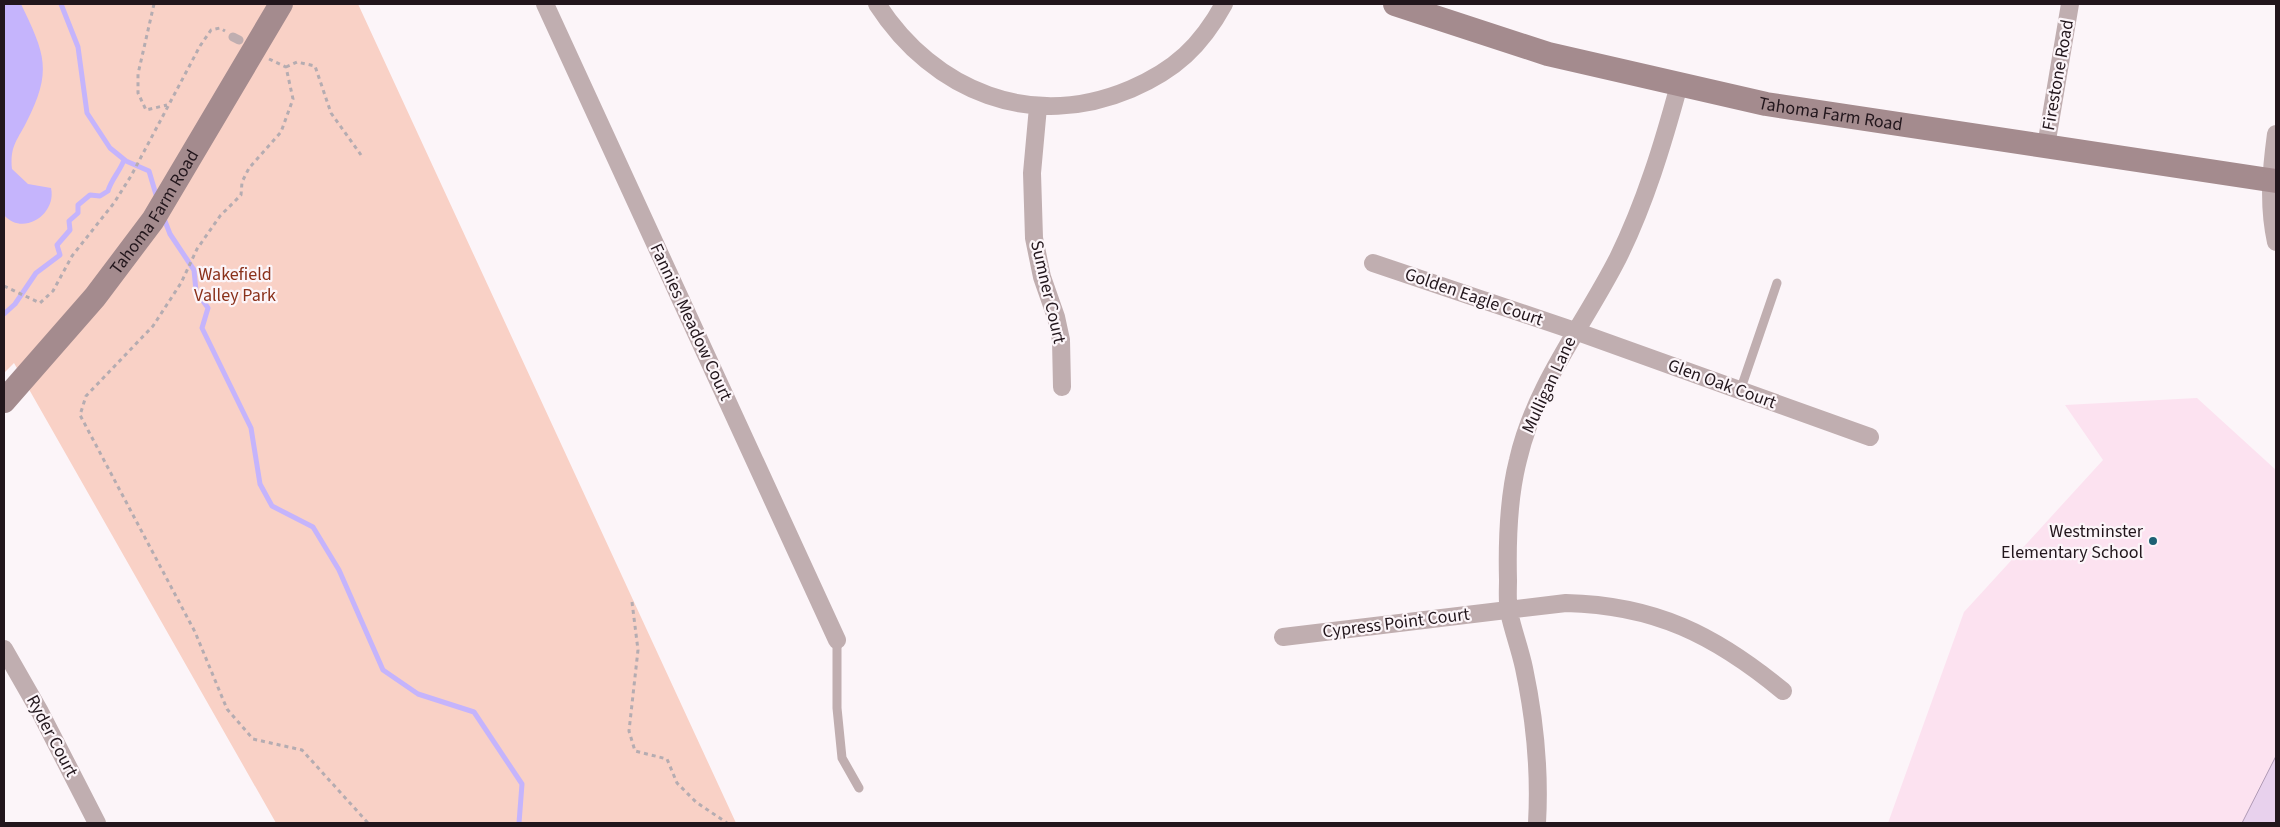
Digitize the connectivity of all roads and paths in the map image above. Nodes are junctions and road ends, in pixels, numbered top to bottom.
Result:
1 (154, 4) edge
2 (281, 4) edge
3 (545, 4) edge
4 (877, 4) edge
5 (1224, 4) edge
6 (1395, 4) edge
7 (2070, 4) edge
8 (236, 38) dead end
9 (267, 57) dead end
10 (286, 67) junction
11 (1679, 85) junction
12 (167, 104) junction
13 (1038, 107) junction
14 (2276, 134) edge
15 (2046, 146) junction
16 (361, 155) dead end
17 (2273, 181) edge
18 (2276, 242) edge
19 (1373, 263) dead end
20 (1777, 283) dead end
21 (4, 286) edge
22 (1575, 331) junction
23 (1062, 387) dead end
24 (1740, 390) junction
25 (4, 401) edge
26 (1870, 437) dead end
27 (632, 602) dead end
28 (1509, 610) junction
29 (1283, 637) dead end
30 (837, 640) joint
31 (4, 650) edge
32 (1783, 690) dead end
33 (859, 788) dead end
34 (97, 823) edge
35 (368, 823) edge
36 (727, 823) edge
37 (1538, 823) edge

1 - 12 path
2 - 25 street, Tahoma Farm Road
3 - 30 street, Fannies Meadow Court
4 - 13 street
5 - 13 street
6 - 11 street, Tahoma Farm Road
7 - 15 street, Firestone Road
8 - 12 path
9 - 10 path
10 - 16 path
10 - 35 path
11 - 15 street, Tahoma Farm Road
11 - 22 street, Mulligan Lane
12 - 21 path
13 - 23 street, Sumner Court
14 - 17 street
15 - 17 street, Tahoma Farm Road
17 - 18 street
19 - 22 street, Golden Eagle Court
20 - 24 lane
22 - 24 street, Glen Oak Court
22 - 28 street, Mulligan Lane
24 - 26 street, Glen Oak Court
27 - 36 path
28 - 29 street, Cypress Point Court
28 - 32 street, Cypress Point Court
28 - 37 street, Mulligan Lane
30 - 33 lane
31 - 34 street, Ryder Court

